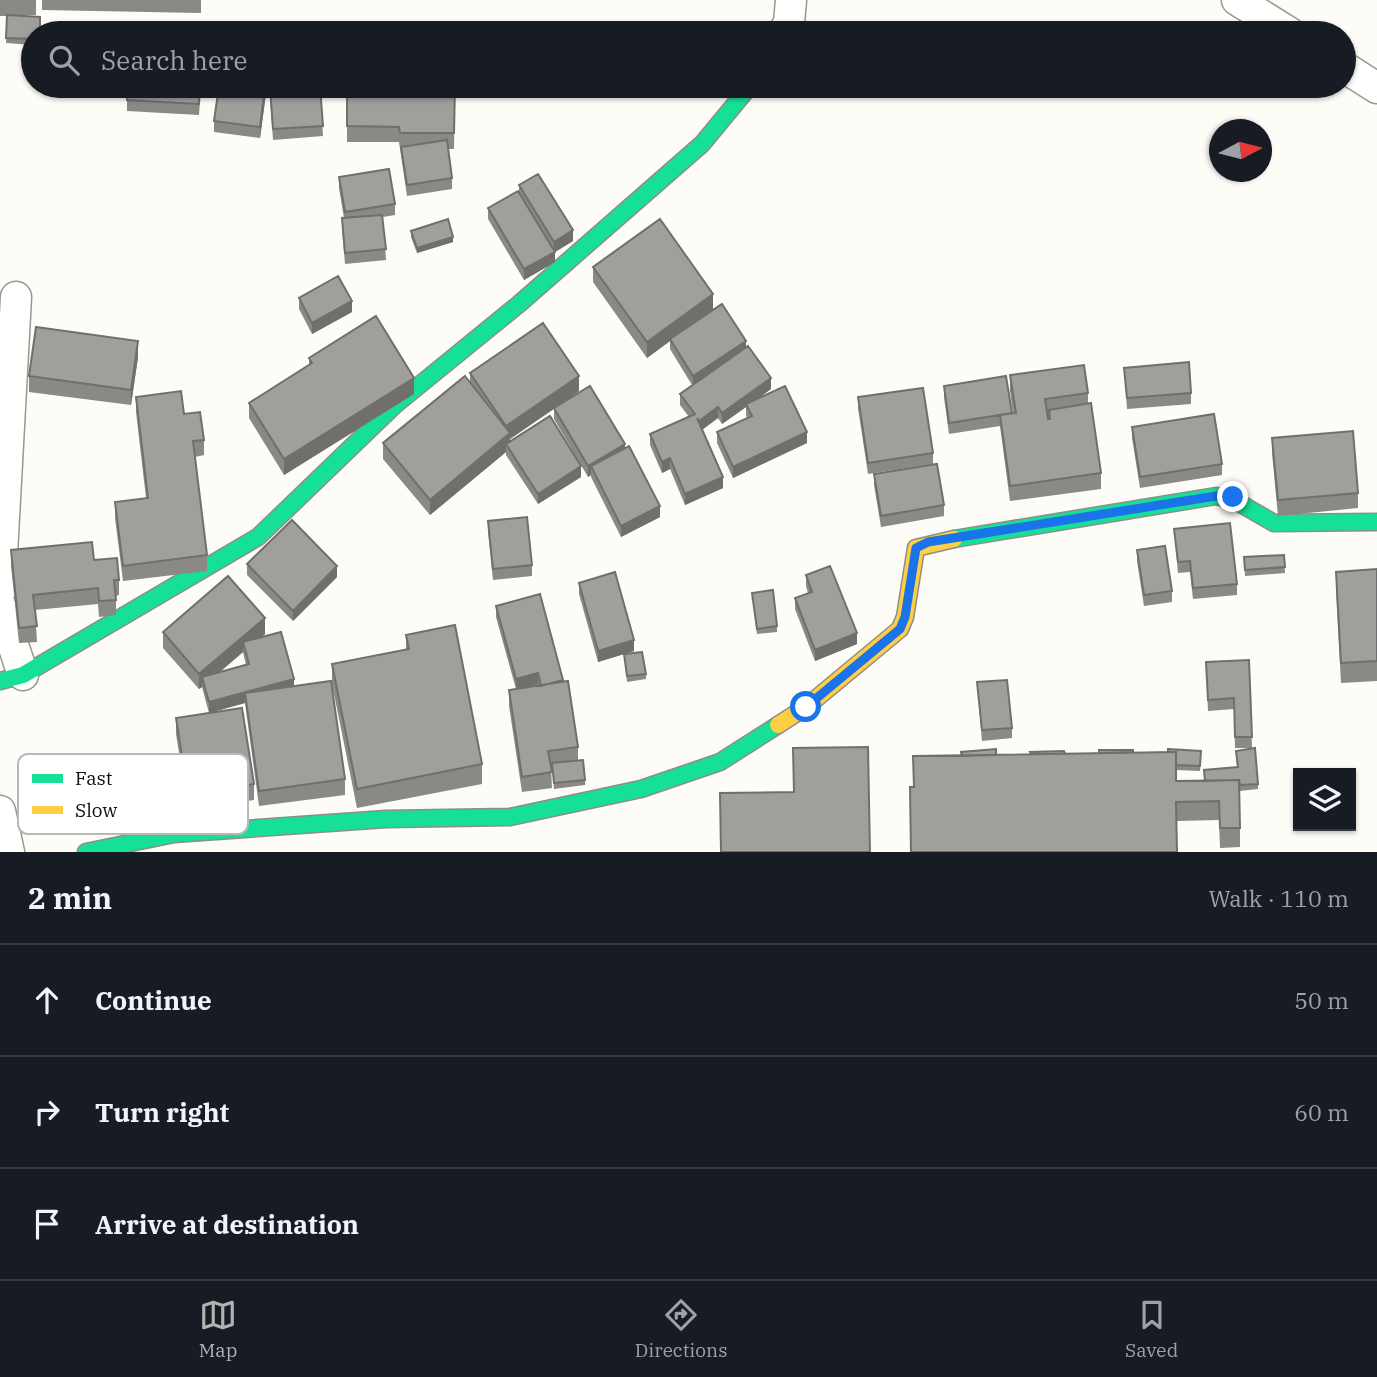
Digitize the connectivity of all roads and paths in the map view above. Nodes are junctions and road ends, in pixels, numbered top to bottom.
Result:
1 (792, 0) edge
2 (1237, 0) edge
3 (789, 21) edge
4 (1271, 21) edge
5 (1356, 75) edge
6 (1377, 88) edge
7 (740, 98) edge
8 (16, 297) dead end
9 (1377, 522) edge
10 (0, 591) edge
11 (0, 605) edge
12 (11, 678) edge
13 (0, 811) edge
14 (248, 829) edge
15 (174, 834) edge
16 (9, 852) edge
17 (86, 852) edge

1 - 3 street
2 - 4 street
5 - 6 street
7 - 12 street
8 - 10 street
9 - 14 street
11 - 12 street
13 - 16 street
15 - 17 street

